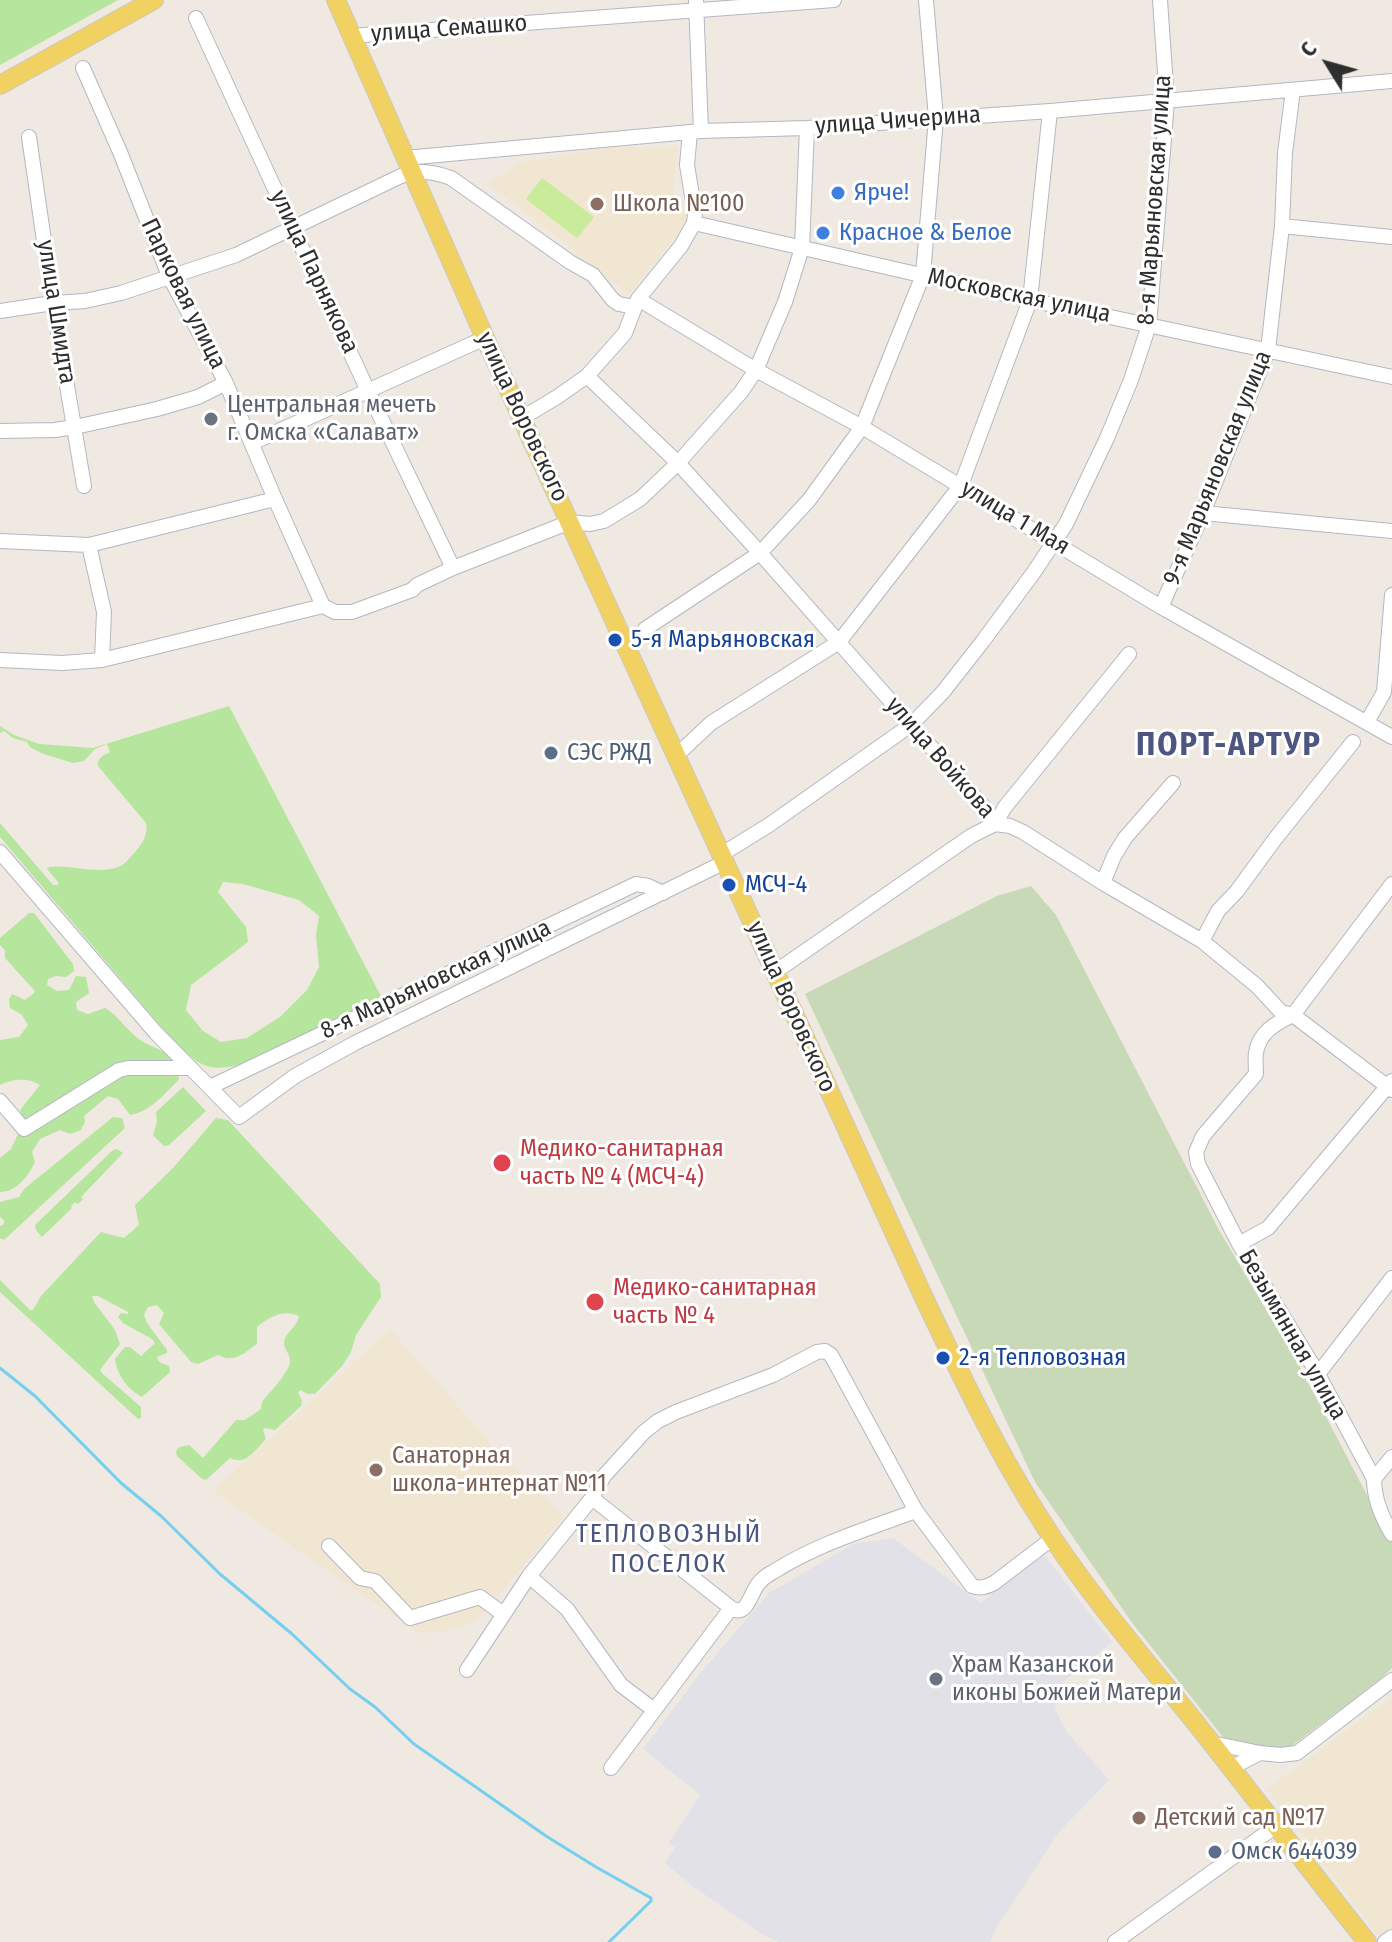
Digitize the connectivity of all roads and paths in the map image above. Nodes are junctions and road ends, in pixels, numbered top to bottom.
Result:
1 (154, 0) edge
2 (336, 0) edge
3 (834, 0) edge
4 (926, 0) edge
5 (1160, 0) edge
6 (696, 5) edge
7 (196, 18) dead end
8 (351, 36) junction
9 (83, 68) dead end
10 (1392, 81) edge
11 (0, 85) edge
12 (1293, 90) junction
13 (1167, 101) junction
14 (1050, 111) junction
15 (936, 118) junction
16 (807, 128) junction
17 (696, 132) junction
18 (29, 137) dead end
19 (408, 165) junction
20 (694, 223) junction
21 (1282, 226) junction
22 (294, 227) junction
23 (1392, 237) edge
24 (802, 248) junction
25 (923, 275) junction
26 (169, 276) junction
27 (1030, 300) junction
28 (53, 303) junction
29 (636, 303) junction
30 (0, 311) edge
31 (1149, 325) junction
32 (485, 338) junction
33 (1268, 350) junction
34 (756, 370) junction
35 (587, 376) junction
36 (1392, 377) edge
37 (226, 383) junction
38 (368, 391) junction
39 (522, 418) junction
40 (75, 427) junction
41 (862, 427) junction
42 (0, 431) edge
43 (252, 443) junction
44 (678, 463) junction
45 (961, 485) junction
46 (84, 486) dead end
47 (275, 499) junction
48 (1203, 513) junction
49 (570, 522) junction
50 (1392, 531) edge
51 (0, 541) edge
52 (1055, 542) junction
53 (89, 545) junction
54 (760, 553) junction
55 (453, 568) junction
56 (1392, 595) edge
57 (323, 606) junction
58 (1161, 607) junction
59 (645, 629) dead end
60 (839, 642) junction
61 (1129, 654) dead end
62 (0, 660) edge
63 (102, 660) junction
64 (1367, 722) junction
65 (912, 724) junction
66 (1392, 737) edge
67 (1353, 742) dead end
68 (677, 755) junction
69 (1173, 783) dead end
70 (995, 824) junction
71 (0, 852) edge
72 (724, 858) junction
73 (1103, 883) junction
74 (1392, 884) edge
75 (663, 893) junction
76 (1202, 941) junction
77 (775, 972) junction
78 (1274, 1006) junction
79 (1293, 1015) junction
80 (1272, 1025) junction
81 (191, 1068) junction
82 (1391, 1086) edge
83 (210, 1087) junction
84 (0, 1101) edge
85 (1239, 1244) junction
86 (1392, 1278) edge
87 (1318, 1374) junction
88 (1392, 1457) edge
89 (1374, 1479) junction
90 (592, 1498) junction
91 (916, 1511) junction
92 (1392, 1534) edge
93 (1053, 1538) junction
94 (329, 1546) dead end
95 (529, 1576) junction
96 (731, 1608) junction
97 (503, 1614) junction
98 (467, 1670) dead end
99 (1392, 1680) edge
100 (654, 1710) junction
101 (1212, 1743) junction
102 (1260, 1753) junction
103 (611, 1768) dead end
104 (1231, 1768) junction
105 (1276, 1826) junction
106 (1392, 1937) edge
107 (1115, 1942) edge
108 (1367, 1942) edge
109 (1385, 1942) edge

1 - 11 main road
2 - 8 main road, улица Воровского
3 - 6 street, улица Семашко
4 - 15 street
5 - 13 street, 8-я Марьяновская улица
6 - 8 street, улица Семашко
6 - 17 street
7 - 22 street, улица Парнякова
8 - 19 main road, улица Воровского
9 - 26 street, Парковая улица
10 - 12 street, улица Чичерина
12 - 13 street, улица Чичерина
12 - 21 street, 9-я Марьяновская улица
13 - 14 street, улица Чичерина
13 - 31 street, 8-я Марьяновская улица
14 - 15 street, улица Чичерина
14 - 27 street
15 - 16 street, улица Чичерина
15 - 25 street
16 - 17 street, улица Чичерина
16 - 24 street
17 - 19 street, улица Чичерина
17 - 20 street
18 - 28 street, улица Шмидта
19 - 22 street
19 - 29 street, улица 1 Мая
19 - 32 main road, улица Воровского
20 - 24 street, Московская улица
20 - 29 street
21 - 23 street
21 - 33 street, 9-я Марьяновская улица
22 - 26 street
22 - 38 street, улица Парнякова
24 - 25 street, Московская улица
24 - 34 street
25 - 27 street, Московская улица
25 - 41 street
26 - 28 street
26 - 37 street, Парковая улица
27 - 31 street, Московская улица
27 - 45 street
28 - 30 street
28 - 40 street, улица Шмидта
29 - 34 street, улица 1 Мая
29 - 35 street
31 - 33 street, Московская улица
31 - 52 street, 8-я Марьяновская улица
32 - 38 street
32 - 39 main road, улица Воровского
33 - 36 street, Московская улица
33 - 48 street, 9-я Марьяновская улица
34 - 41 street, улица 1 Мая
34 - 44 street
35 - 39 street
35 - 44 street, улица Войкова
37 - 40 street
37 - 43 street, Парковая улица
38 - 43 street
38 - 55 street, улица Парнякова
39 - 49 main road, улица Воровского
40 - 42 street
40 - 46 street, улица Шмидта
41 - 45 street, улица 1 Мая
41 - 54 street
43 - 47 street, Парковая улица
44 - 49 street
44 - 54 street, улица Войкова
45 - 52 street, улица 1 Мая
45 - 60 street
47 - 53 street
47 - 57 street, Парковая улица
48 - 50 street
48 - 58 street, 9-я Марьяновская улица
49 - 55 street
49 - 68 main road, улица Воровского
51 - 53 street
52 - 58 street, улица 1 Мая
52 - 65 street, 8-я Марьяновская улица
53 - 63 street
54 - 59 street
54 - 60 street, улица Войкова
55 - 57 street
56 - 64 street
57 - 63 street
58 - 64 street, улица 1 Мая
60 - 65 street, улица Войкова
60 - 68 street
61 - 70 street
62 - 63 street
64 - 66 street, улица 1 Мая
65 - 70 street, улица Войкова
65 - 72 street, 8-я Марьяновская улица
67 - 76 street
68 - 72 main road, улица Воровского
69 - 73 street
70 - 73 street, улица Войкова
70 - 77 street
71 - 81 street
72 - 75 street, 8-я Марьяновская улица
72 - 77 main road, улица Воровского
73 - 76 street, улица Войкова
74 - 79 street
75 - 83 street, 8-я Марьяновская улица
75 - 83 street, 8-я Марьяновская улица
76 - 78 street, улица Войкова
77 - 93 main road, улица Воровского
78 - 79 street, улица Войкова
78 - 80 street
79 - 80 street
79 - 82 street, улица Войкова
80 - 85 street, Безымянная улица
81 - 83 street
81 - 84 street
82 - 85 street
85 - 87 street, Безымянная улица
86 - 87 street
87 - 89 street, Безымянная улица
88 - 89 street
89 - 92 street, Безымянная улица
90 - 91 street
90 - 95 street
90 - 96 street
91 - 93 street
91 - 96 street
93 - 101 main road, улица Воровского
94 - 97 street
95 - 97 street
95 - 100 street
96 - 100 street
97 - 98 street
99 - 102 street
100 - 103 street
101 - 102 street
101 - 104 main road, улица Воровского
102 - 104 street
104 - 105 main road, улица Воровского
105 - 107 street
105 - 108 main road, улица Воровского
106 - 109 street

